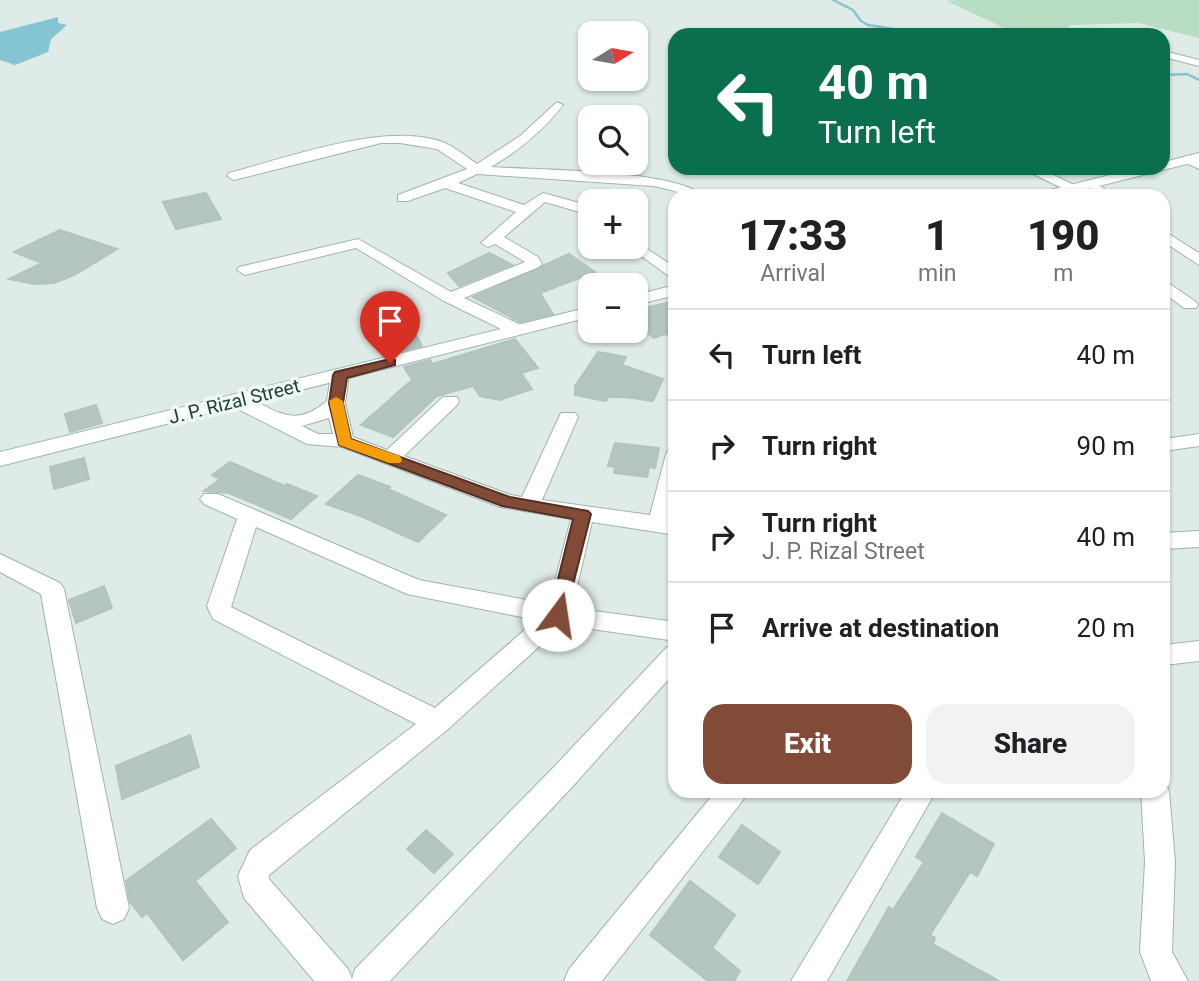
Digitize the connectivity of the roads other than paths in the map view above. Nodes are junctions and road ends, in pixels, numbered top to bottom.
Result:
1 (1170, 56) edge
2 (1199, 63) edge
3 (557, 105) dead end
4 (1195, 161) edge
5 (1170, 165) edge
6 (477, 170) junction
7 (1044, 175) edge
8 (1114, 175) edge
9 (234, 176) dead end
10 (447, 184) junction
11 (1091, 184) junction
12 (1073, 188) junction
13 (682, 189) edge
14 (1069, 189) edge
15 (1098, 189) edge
16 (403, 198) dead end
17 (578, 207) edge
18 (526, 211) junction
19 (1170, 239) edge
20 (648, 256) edge
21 (1199, 260) edge
22 (668, 270) edge
23 (245, 271) dead end
24 (1170, 290) edge
25 (668, 292) edge
26 (648, 297) edge
27 (450, 298) junction
28 (1190, 305) dead end
29 (578, 315) edge
30 (517, 330) junction
31 (340, 375) junction
32 (237, 401) junction
33 (450, 401) dead end
34 (336, 403) junction
35 (568, 417) dead end
36 (276, 419) junction
37 (1199, 440) edge
38 (344, 441) junction
39 (1170, 444) edge
40 (390, 458) junction
41 (0, 459) edge
42 (211, 499) dead end
43 (529, 506) junction
44 (583, 514) junction
45 (249, 516) junction
46 (667, 526) edge
47 (1199, 539) edge
48 (1170, 541) edge
49 (0, 562) edge
50 (558, 615) junction
51 (668, 631) edge
52 (1199, 651) edge
53 (1170, 654) edge
54 (668, 663) edge
55 (438, 722) junction
56 (727, 798) edge
57 (918, 798) edge
58 (1155, 798) edge
59 (113, 908) dead end
60 (336, 981) edge
61 (367, 981) edge
62 (581, 981) edge
63 (808, 981) edge
64 (1171, 981) edge

1 - 2 street
3 - 6 street
4 - 5 street
6 - 9 street
6 - 10 street
6 - 13 street
7 - 12 street
8 - 11 street
10 - 16 street
10 - 18 street
11 - 12 street
11 - 15 street
12 - 14 street
17 - 18 street
18 - 27 street
19 - 21 street
20 - 22 street
23 - 27 street
24 - 28 street
25 - 26 street
27 - 30 street
29 - 30 street, J. P. Rizal Street
30 - 31 street, J. P. Rizal Street
31 - 32 street, J. P. Rizal Street
31 - 34 street
32 - 36 street
32 - 41 street, J. P. Rizal Street
33 - 40 street
34 - 36 street
34 - 38 street
35 - 43 street
36 - 38 street
37 - 39 street
38 - 40 street
40 - 43 street
42 - 45 street
43 - 44 street
44 - 46 street
44 - 50 street
45 - 50 street
45 - 55 street
47 - 48 street
49 - 59 street
50 - 51 street
50 - 55 street
52 - 53 street
54 - 61 street
55 - 60 street
56 - 62 street
57 - 63 street
58 - 64 street

